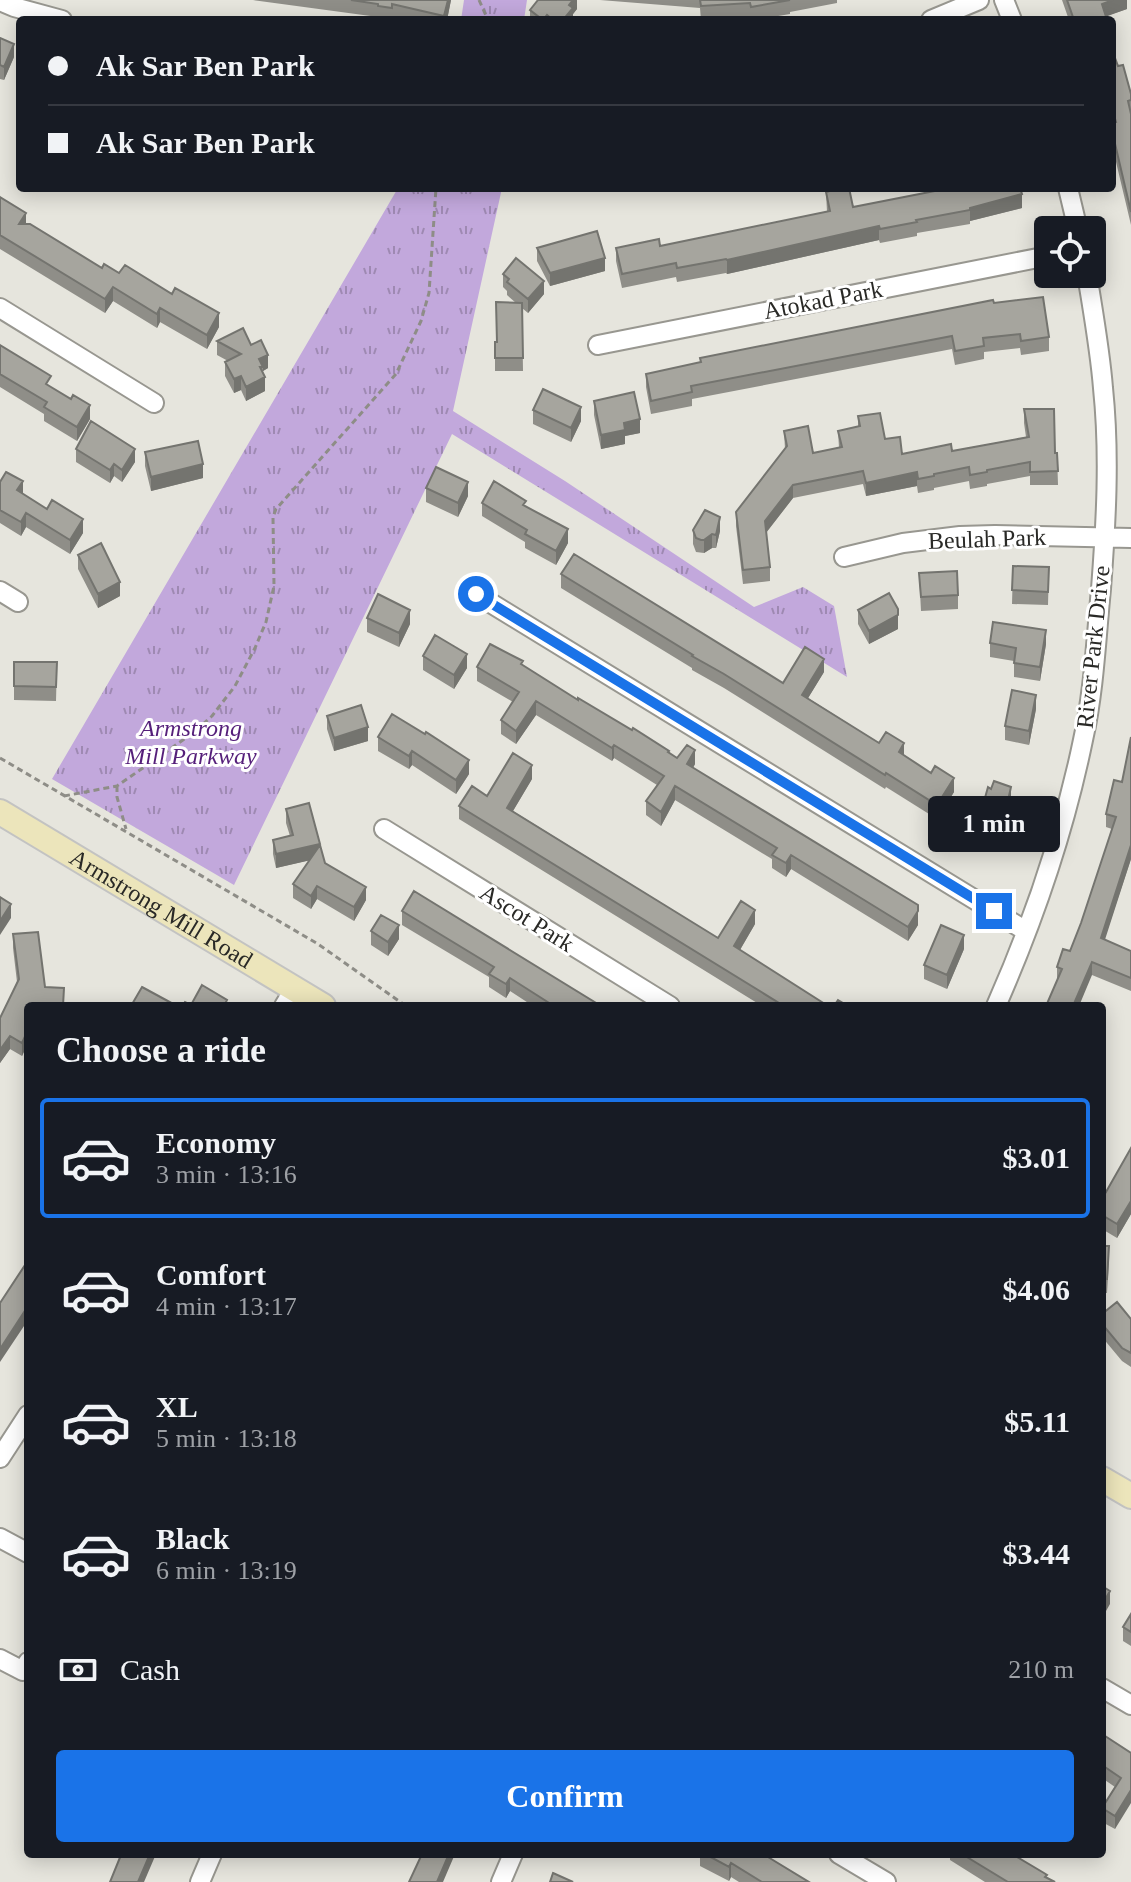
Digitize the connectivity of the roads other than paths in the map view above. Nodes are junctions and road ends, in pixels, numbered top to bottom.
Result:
1 (979, 0) edge
2 (0, 1) edge
3 (47, 16) edge
4 (941, 16) edge
5 (1069, 192) edge
6 (1075, 216) edge
7 (1034, 259) edge
8 (1089, 288) edge
9 (0, 308) edge
10 (598, 345) dead end
11 (154, 403) dead end
12 (1105, 536) junction
13 (1131, 538) edge
14 (844, 557) dead end
15 (0, 591) edge
16 (476, 594) dead end
17 (18, 602) dead end
18 (0, 812) edge
19 (384, 829) dead end
20 (1026, 931) junction
21 (289, 997) edge
22 (664, 1002) edge
23 (998, 1002) edge
24 (24, 1421) edge
25 (4, 1453) edge
26 (1106, 1481) edge
27 (1131, 1496) edge
28 (0, 1538) edge
29 (24, 1551) edge
30 (0, 1659) edge
31 (24, 1669) edge
32 (1106, 1690) edge
33 (1131, 1705) edge
34 (210, 1858) edge
35 (511, 1858) edge
36 (846, 1858) edge
37 (200, 1882) edge
38 (501, 1882) edge
39 (886, 1882) edge

1 - 4 street
2 - 3 street
5 - 6 street
7 - 10 street, Atokad Park
8 - 12 street, River Park Drive
9 - 11 street
12 - 13 street, Beulah Park
12 - 14 street, Beulah Park
12 - 20 street, River Park Drive
15 - 17 street
16 - 20 street
18 - 21 main road, Armstrong Mill Road
19 - 22 street, Ascot Park
20 - 23 street, River Park Drive
24 - 25 street
26 - 27 main road
28 - 29 street
30 - 31 street
32 - 33 street
34 - 37 street
35 - 38 street
36 - 39 street

